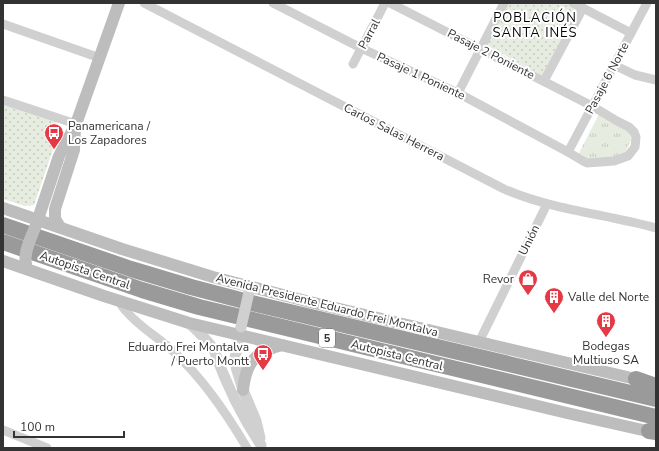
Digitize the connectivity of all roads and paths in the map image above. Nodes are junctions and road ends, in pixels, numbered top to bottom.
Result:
1 (119, 3) edge
2 (144, 3) edge
3 (272, 3) edge
4 (385, 3) edge
5 (390, 3) edge
6 (504, 3) edge
7 (572, 3) edge
8 (647, 3) edge
9 (582, 8) junction
10 (3, 24) edge
11 (631, 33) junction
12 (361, 48) junction
13 (480, 49) junction
14 (100, 58) junction
15 (353, 64) dead end
16 (614, 65) junction
17 (656, 80) edge
18 (544, 81) junction
19 (458, 93) junction
20 (3, 100) edge
21 (592, 106) junction
22 (76, 124) junction
23 (568, 152) junction
24 (547, 204) junction
25 (3, 208) edge
26 (37, 222) junction
27 (3, 225) edge
28 (60, 227) junction
29 (656, 228) edge
30 (3, 242) edge
31 (3, 261) edge
32 (29, 268) junction
33 (249, 289) junction
34 (119, 301) junction
35 (189, 323) junction
36 (240, 331) junction
37 (480, 342) junction
38 (283, 345) junction
39 (636, 379) joint
40 (656, 385) edge
41 (243, 390) junction
42 (656, 399) edge
43 (654, 428) edge
44 (3, 430) edge
45 (262, 446) edge
46 (47, 448) edge
47 (247, 448) edge

1 - 14 main road
2 - 24 street, Carlos Salas Herrera
3 - 12 street, Pasaje 1 Poniente
4 - 12 street, Parral
5 - 13 street, Pasaje 2 Poniente
6 - 13 street
7 - 9 street
8 - 11 street, Pasaje 6 Norte
9 - 11 street
9 - 18 street
10 - 14 street
11 - 16 street, Pasaje 6 Norte
12 - 15 street, Parral
12 - 19 street, Pasaje 1 Poniente
13 - 18 street, Pasaje 2 Poniente
13 - 19 street
14 - 22 main road
16 - 17 street
16 - 21 street, Pasaje 6 Norte
18 - 21 street, Pasaje 2 Poniente
19 - 23 street, Pasaje 1 Poniente
20 - 22 street
21 - 23 street, Pasaje 6 Norte
21 - 23 street, Pasaje 2 Poniente
22 - 26 main road
22 - 28 main road
24 - 29 street, Carlos Salas Herrera
24 - 37 street, Unión
25 - 26 main road, Avenida Presidente Eduardo Frei Montalva
26 - 28 main road, Avenida Presidente Eduardo Frei Montalva
26 - 32 main road, bridge
27 - 42 highway, Autopista Central / 5
28 - 33 main road, Avenida Presidente Eduardo Frei Montalva
30 - 43 highway, Autopista Central / 5
31 - 32 main road
32 - 34 main road
33 - 36 street, bridge
33 - 37 main road, Avenida Presidente Eduardo Frei Montalva
34 - 35 main road
34 - 47 street
35 - 36 main road
35 - 45 street
36 - 38 main road
36 - 41 street
37 - 39 main road, Avenida Presidente Eduardo Frei Montalva
38 - 41 main road
38 - 43 main road
39 - 40 highway
41 - 45 street
44 - 46 street

